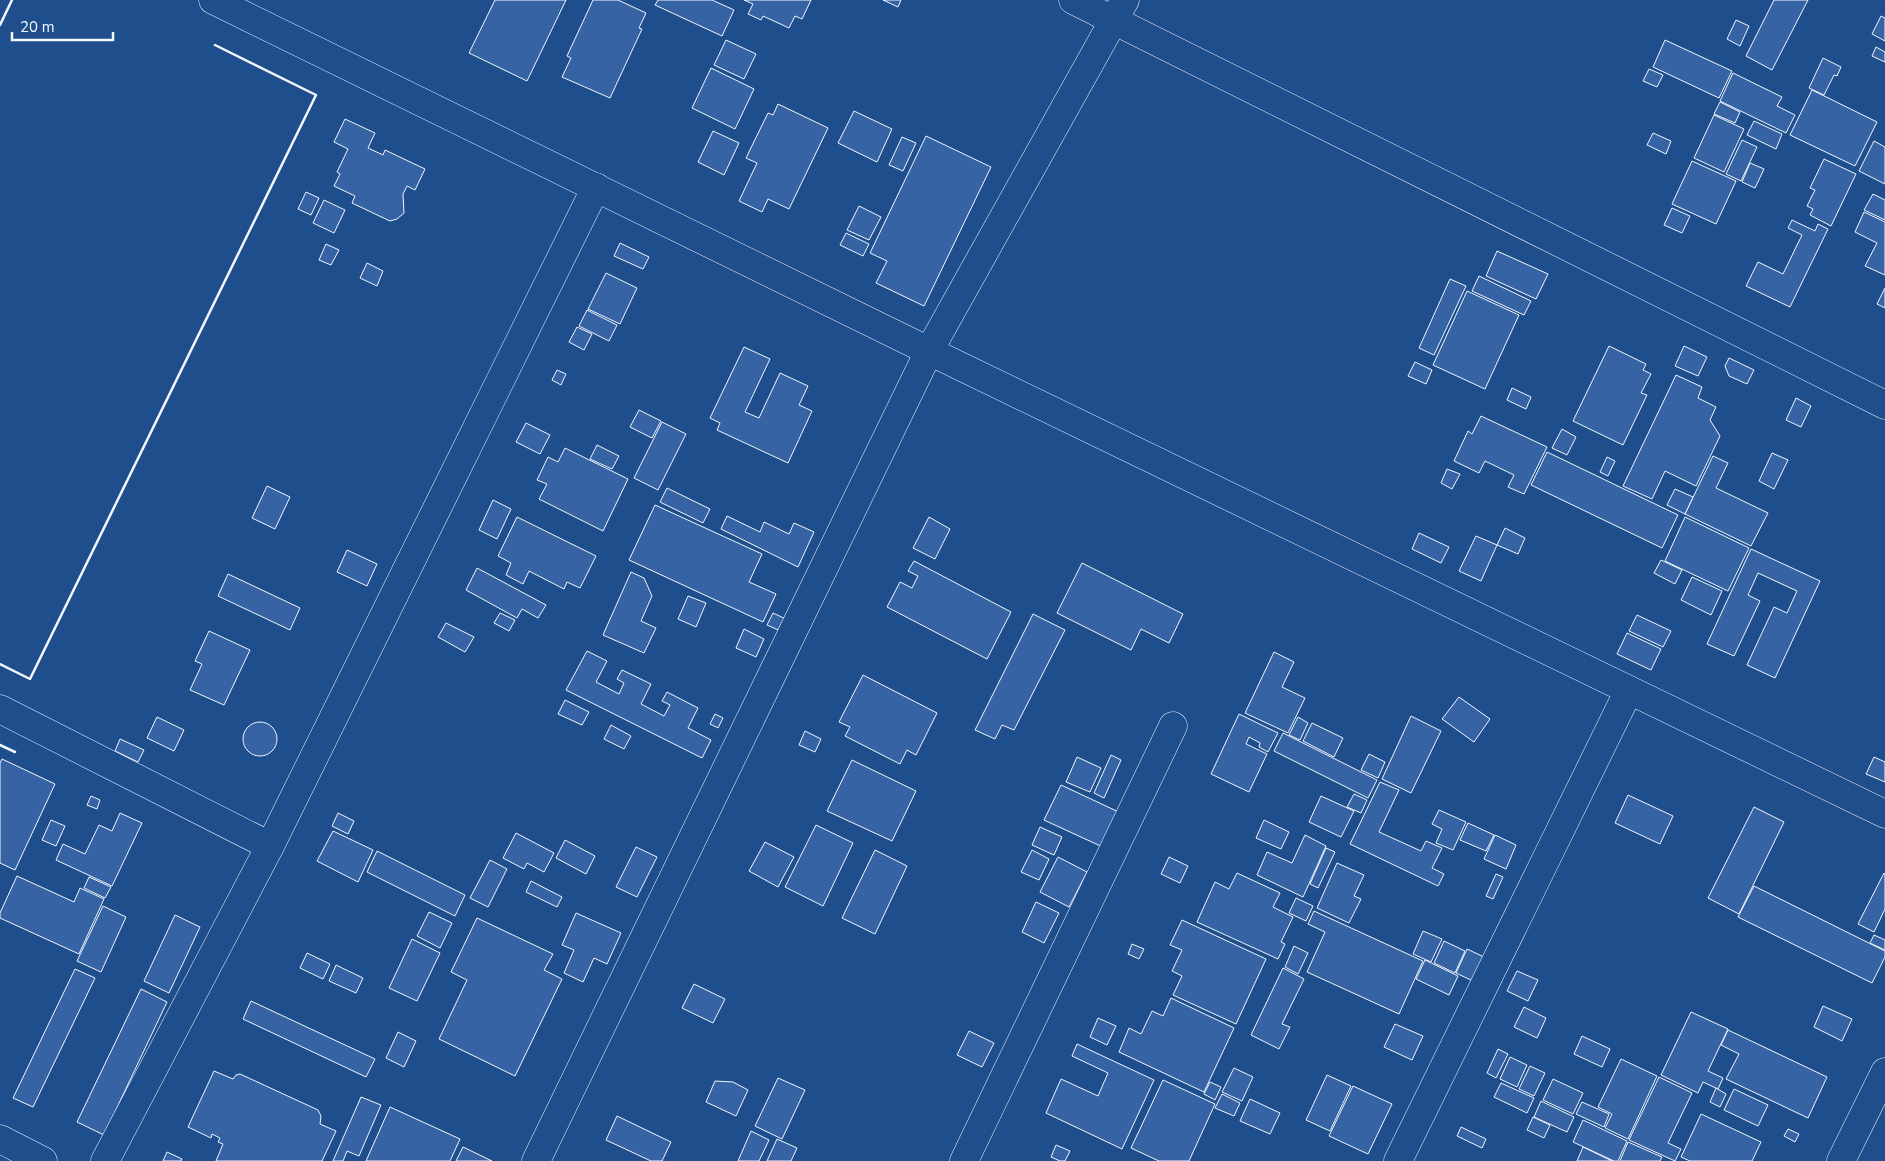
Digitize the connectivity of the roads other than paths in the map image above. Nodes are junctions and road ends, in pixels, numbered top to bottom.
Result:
1 (213, 0) edge
2 (1073, 0) edge
3 (1120, 10) edge
4 (596, 187) junction
5 (929, 351) junction
6 (1885, 406) edge
7 (1629, 690) junction
8 (0, 709) edge
9 (1174, 726) dead end
10 (1885, 814) edge
11 (270, 846) junction
12 (1885, 1072) edge
13 (0, 1139) edge
14 (43, 1161) edge
15 (105, 1161) edge
16 (536, 1161) edge
17 (964, 1161) edge
18 (1398, 1161) edge
19 (1841, 1161) edge

1 - 4 street
2 - 3 street
3 - 5 street
3 - 6 street
4 - 5 street
4 - 11 street
5 - 7 street
5 - 16 street
7 - 10 street
7 - 18 street
8 - 11 street
9 - 17 street
11 - 15 street
12 - 19 street
13 - 14 street

